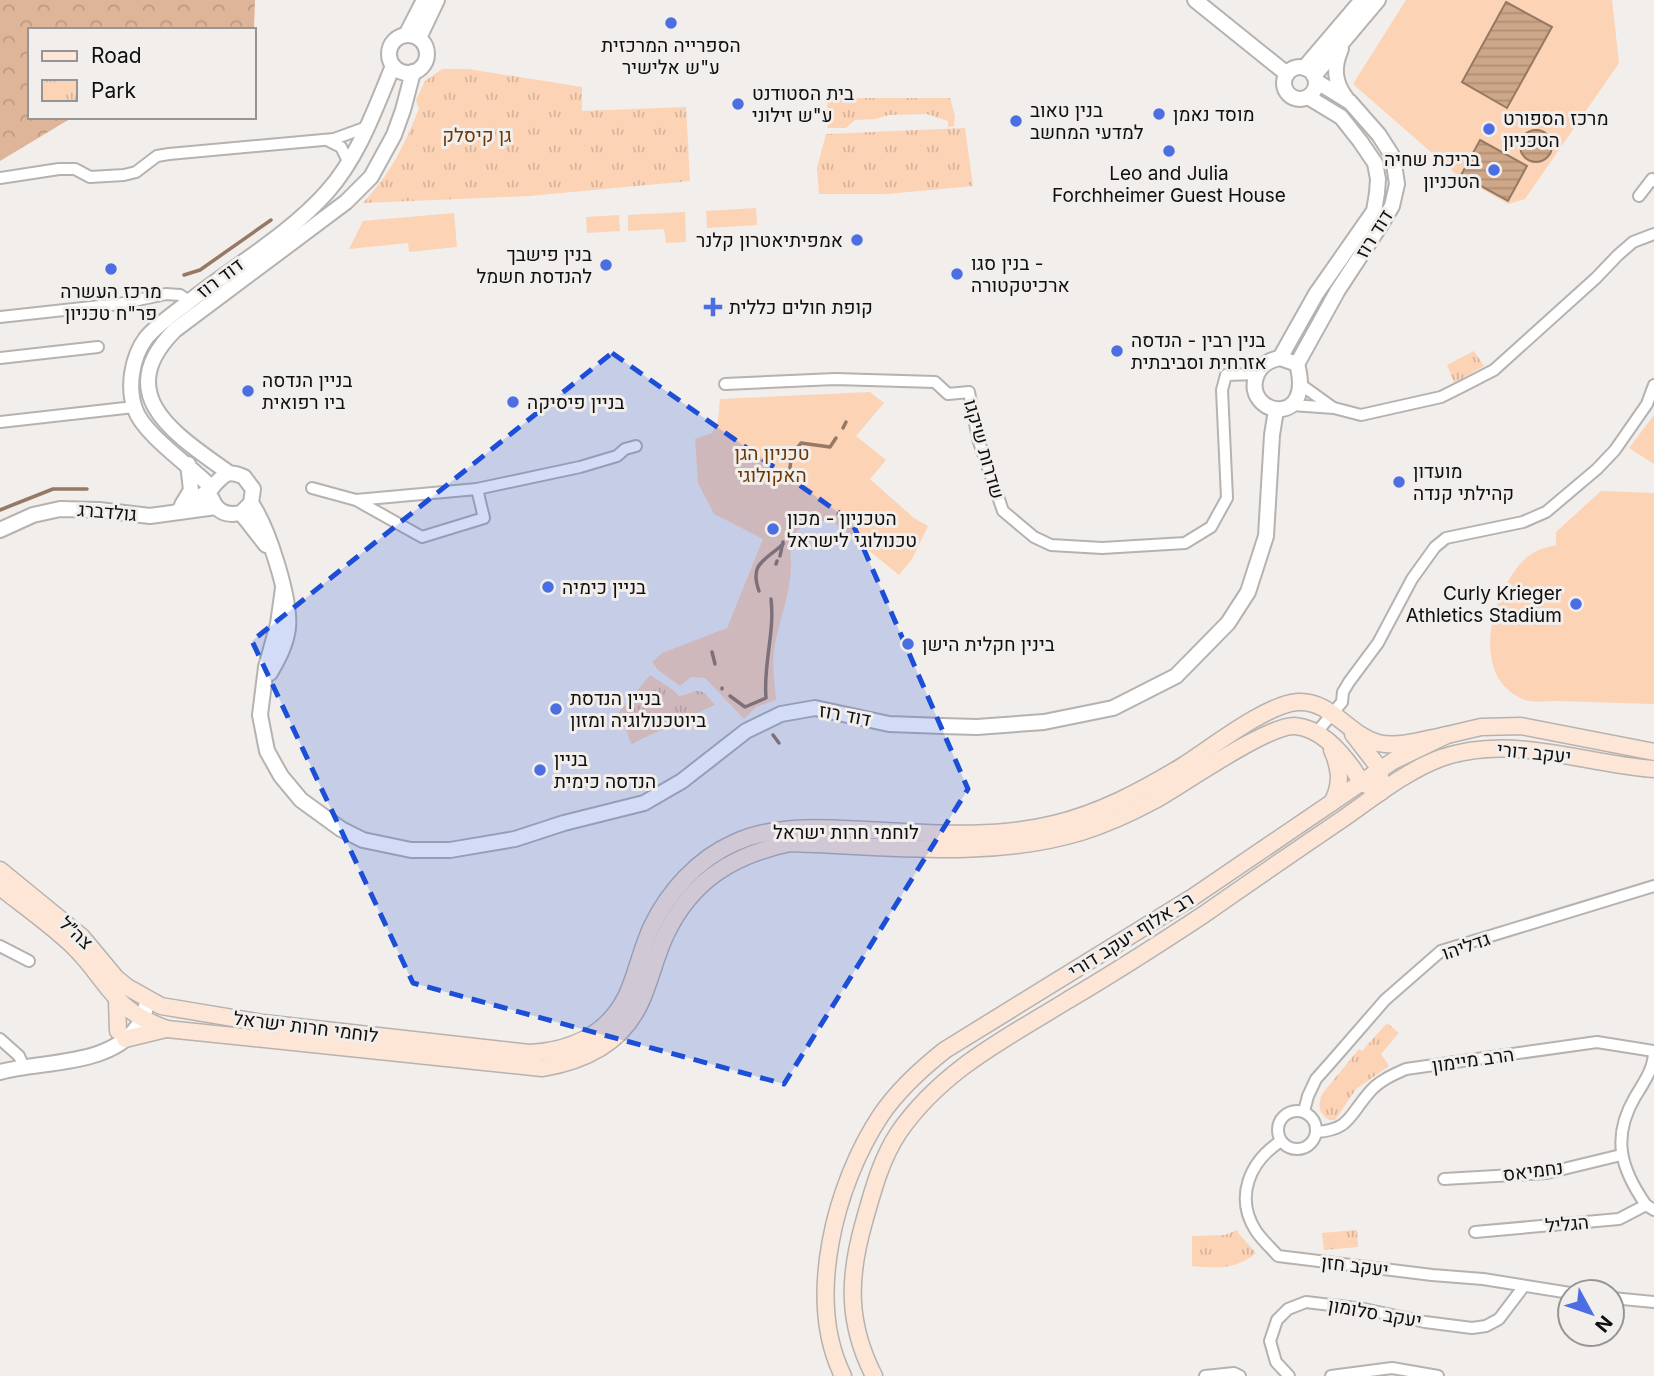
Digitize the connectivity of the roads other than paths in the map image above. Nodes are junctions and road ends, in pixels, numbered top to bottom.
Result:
1 (424, 0) edge
2 (437, 0) edge
3 (1195, 0) edge
4 (1362, 0) edge
5 (1378, 0) edge
6 (413, 36) junction
7 (1345, 38) junction
8 (393, 66) junction
9 (412, 72) junction
10 (1287, 74) junction
11 (1311, 75) junction
12 (1308, 97) junction
13 (1350, 102) junction
14 (367, 127) junction
15 (320, 139) junction
16 (349, 163) junction
17 (0, 178) edge
18 (1653, 178) edge
19 (1639, 196) dead end
20 (1654, 234) edge
21 (189, 301) junction
22 (0, 317) edge
23 (98, 347) dead end
24 (0, 358) edge
25 (1280, 358) junction
26 (1297, 364) junction
27 (1257, 374) junction
28 (725, 384) dead end
29 (1300, 384) junction
30 (1654, 385) edge
31 (1292, 405) junction
32 (134, 407) junction
33 (1334, 408) junction
34 (1276, 410) junction
35 (0, 422) edge
36 (636, 446) dead end
37 (188, 464) junction
38 (229, 473) junction
39 (212, 488) junction
40 (312, 488) dead end
41 (477, 489) junction
42 (356, 500) junction
43 (216, 507) junction
44 (246, 508) junction
45 (174, 514) junction
46 (0, 530) edge
47 (1332, 714) junction
48 (1350, 730) junction
49 (1447, 734) junction
50 (1323, 736) junction
51 (1654, 752) edge
52 (1380, 769) junction
53 (1654, 769) edge
54 (1361, 782) junction
55 (1381, 792) junction
56 (1333, 801) junction
57 (0, 870) edge
58 (1654, 886) edge
59 (0, 887) edge
60 (0, 946) edge
61 (29, 961) dead end
62 (147, 1000) junction
63 (117, 1001) junction
64 (138, 1016) junction
65 (167, 1029) junction
66 (121, 1035) junction
67 (0, 1039) edge
68 (1654, 1051) edge
69 (23, 1065) junction
70 (0, 1072) edge
71 (1304, 1111) junction
72 (1316, 1132) junction
73 (1281, 1141) junction
74 (1621, 1155) junction
75 (1444, 1179) dead end
76 (1650, 1208) edge
77 (1475, 1232) dead end
78 (1524, 1286) junction
79 (1556, 1291) edge
80 (1626, 1299) edge
81 (1654, 1302) edge
82 (843, 1376) edge
83 (874, 1376) edge
84 (1205, 1376) edge
85 (1240, 1376) edge
86 (1289, 1376) edge
87 (1331, 1376) edge
88 (1438, 1376) edge

1 - 6 street
2 - 6 street
3 - 10 street
4 - 11 street
5 - 7 street
6 - 8 street
6 - 9 street
7 - 11 street
7 - 13 street
8 - 9 street
8 - 14 street, דוד רוז
9 - 38 street, דוד רוז
10 - 11 street
10 - 12 street
11 - 12 street
11 - 13 street, דוד רוז
12 - 25 street, דוד רוז
13 - 26 street, דוד רוז
14 - 15 street
14 - 16 street, דוד רוז
15 - 16 street
15 - 17 street
16 - 21 street, דוד רוז
18 - 19 street
20 - 33 street
21 - 22 street
21 - 32 street, דוד רוז
23 - 24 street
25 - 26 street
25 - 27 street
26 - 29 street
27 - 28 street, שדרות שיקגו
27 - 34 street
29 - 31 street
29 - 33 street
30 - 47 street
31 - 33 street
31 - 34 street
32 - 35 street
32 - 37 street
34 - 44 street, דוד רוז
36 - 41 street
37 - 39 street
37 - 45 street
38 - 39 street
38 - 44 street
39 - 43 street
39 - 45 street
40 - 42 street
41 - 42 street
41 - 42 street
43 - 44 street
43 - 45 street, גולדברג
45 - 46 street, גולדברג
47 - 48 main road, לוחמי חרות ישראל
47 - 50 street
47 - 62 main road, לוחמי חרות ישראל
48 - 49 main road, לוחמי חרות ישראל
48 - 52 main road
49 - 51 main road, רב אלוף יעקב דורי
49 - 52 main road, רב אלוף יעקב דורי
50 - 54 main road
50 - 56 main road
50 - 65 main road, לוחמי חרות ישראל
52 - 54 main road, רב אלוף יעקב דורי
52 - 55 main road
53 - 55 main road, יעקב דורי
54 - 55 main road
54 - 56 main road, רב אלוף יעקב דורי
55 - 83 main road, רב אלוף יעקב דורי
56 - 82 main road, רב אלוף יעקב דורי
57 - 62 main road, צה״ל
58 - 71 street, גדליהו
59 - 63 main road, צה״ל
60 - 61 street
62 - 64 street
63 - 64 main road, צה״ל
63 - 66 main road
64 - 65 main road, לוחמי חרות ישראל
64 - 66 street
65 - 66 main road
66 - 69 street
67 - 69 street
68 - 72 street, הרב מיימון
68 - 74 street
69 - 70 street
71 - 72 street
71 - 73 street
72 - 73 street
73 - 78 street, יעקב חזן
74 - 75 street, נחמיאס
74 - 76 street
76 - 77 street, הגליל
78 - 79 street, יעקב חזן
78 - 86 street, יעקב סלומון
80 - 81 street
84 - 85 street
87 - 88 street

